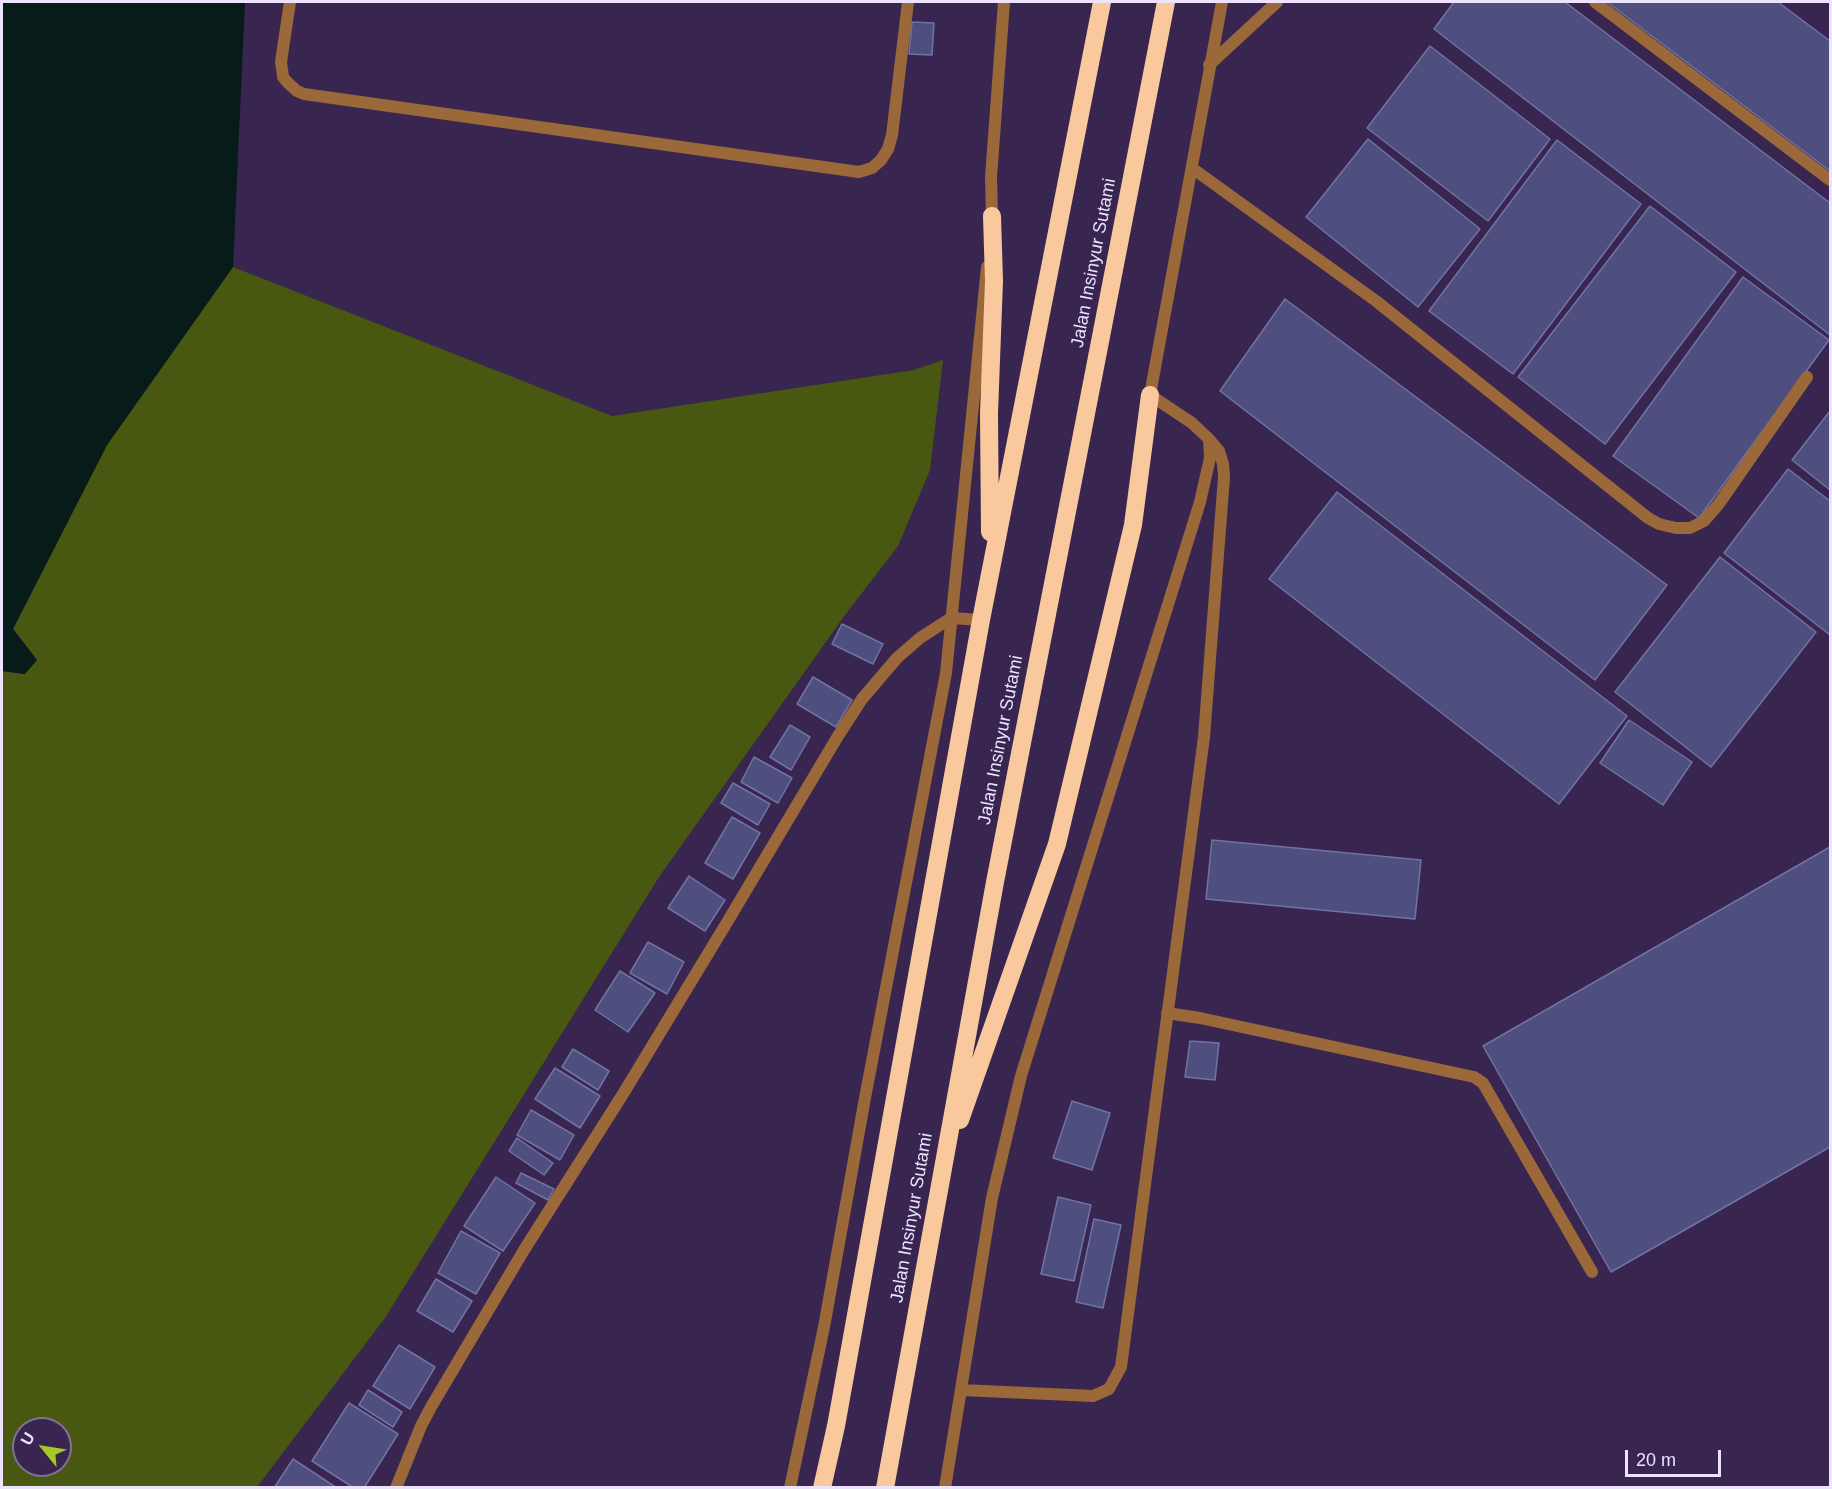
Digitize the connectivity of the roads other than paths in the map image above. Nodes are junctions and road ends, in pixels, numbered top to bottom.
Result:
1 (290, 2) edge
2 (908, 2) edge
3 (1004, 2) edge
4 (1102, 2) edge
5 (1166, 2) edge
6 (1222, 2) edge
7 (1277, 2) edge
8 (1595, 2) edge
9 (1209, 65) junction
10 (1192, 168) junction
11 (1830, 180) edge
12 (992, 216) junction
13 (1807, 377) dead end
14 (1150, 395) junction
15 (1209, 438) junction
16 (990, 573) junction
17 (951, 618) junction
18 (981, 620) junction
19 (1167, 1013) junction
20 (941, 1172) junction
21 (1592, 1272) dead end
22 (961, 1390) junction
23 (396, 1488) edge
24 (790, 1488) edge
25 (822, 1488) edge
26 (885, 1488) edge
27 (945, 1488) edge

1 - 2 street
3 - 12 street
4 - 16 highway, Jalan Insinyur Sutami
5 - 20 highway, Jalan Insinyur Sutami
6 - 9 street
7 - 9 street
8 - 11 street
9 - 10 street
10 - 13 street
10 - 14 street
12 - 16 highway
12 - 17 street
14 - 15 street
14 - 20 highway
15 - 19 street
15 - 22 street
16 - 18 highway, Jalan Insinyur Sutami
17 - 18 street
17 - 23 street
17 - 24 street
18 - 25 highway, Jalan Insinyur Sutami
19 - 21 street
19 - 22 street
20 - 26 highway, Jalan Insinyur Sutami
22 - 27 street

